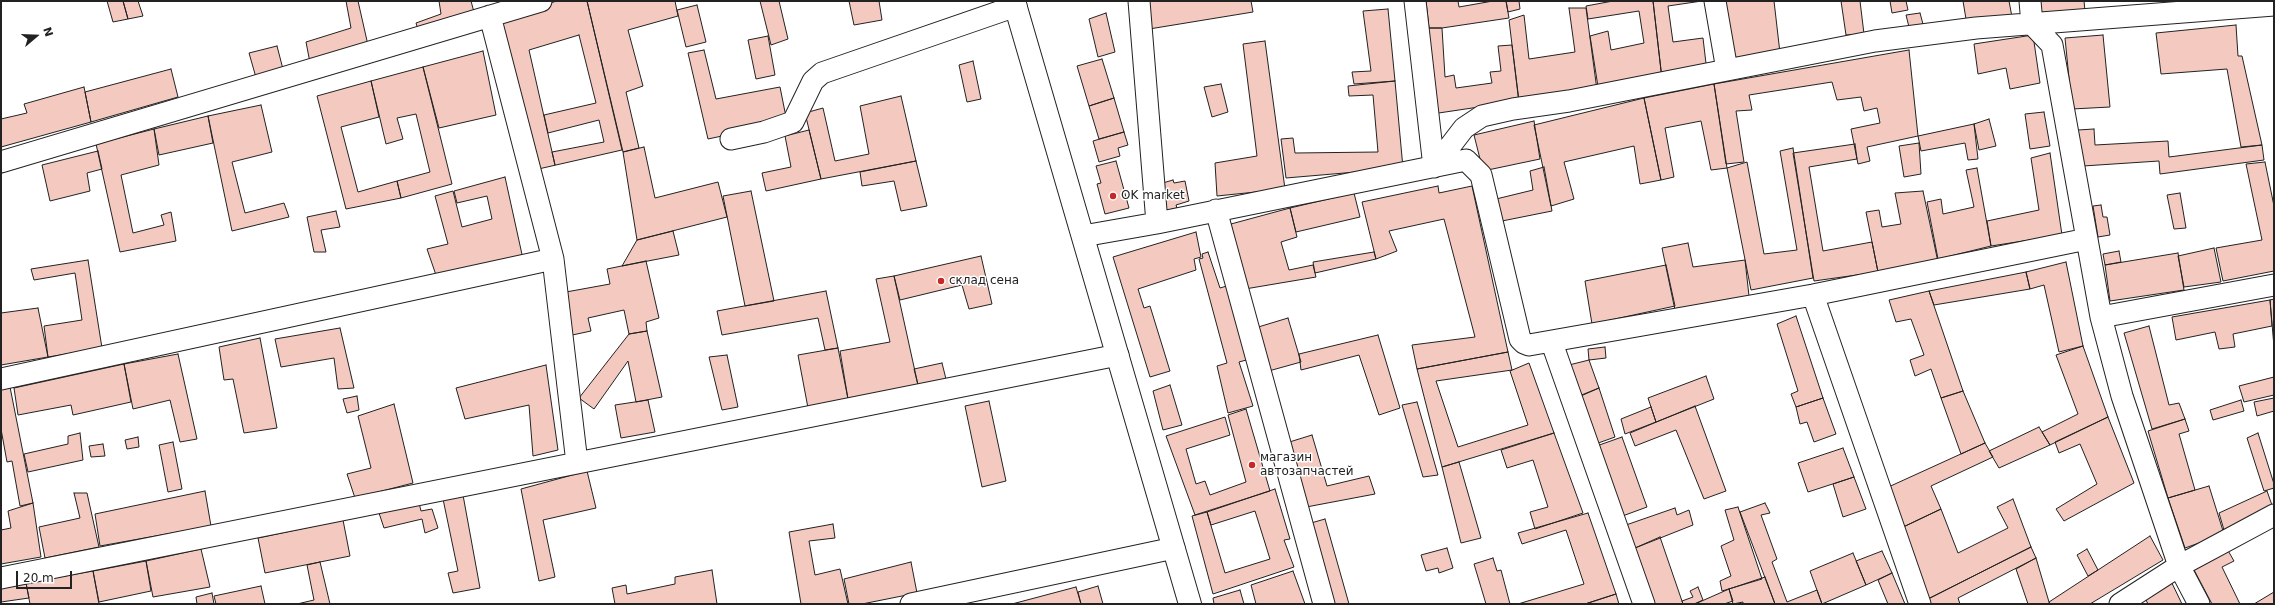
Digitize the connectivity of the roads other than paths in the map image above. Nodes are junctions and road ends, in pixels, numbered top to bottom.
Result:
1 (541, 1) edge
2 (1139, 1) edge
3 (1415, 1) edge
4 (1715, 1) edge
5 (2030, 1) edge
6 (1015, 3) edge
7 (2274, 5) edge
8 (490, 16) junction
9 (2032, 24) junction
10 (1727, 70) junction
11 (731, 139) dead end
12 (1, 162) edge
13 (1434, 167) junction
14 (1216, 210) junction
15 (1157, 223) junction
16 (1083, 236) junction
17 (2087, 239) junction
18 (553, 259) junction
19 (2274, 284) edge
20 (1813, 295) junction
21 (2101, 317) junction
22 (1552, 343) junction
23 (1118, 355) junction
24 (1, 379) edge
25 (577, 463) junction
26 (2274, 515) edge
27 (1174, 548) junction
28 (2179, 566) junction
29 (1, 578) edge
30 (911, 604) edge
31 (1190, 604) edge
32 (1324, 604) edge
33 (1644, 604) edge
34 (1920, 604) edge
35 (2120, 604) edge
36 (2199, 604) edge

1 - 8 street
2 - 15 street
3 - 13 street
4 - 10 street
5 - 9 street
6 - 11 street
6 - 16 main road
7 - 9 street
8 - 12 street
8 - 18 street
9 - 10 street
9 - 17 street
10 - 13 street
13 - 14 street
13 - 22 street
14 - 15 street
14 - 32 street
15 - 16 street
16 - 23 main road
17 - 20 street
17 - 21 street
18 - 24 street
18 - 25 street
19 - 21 street
20 - 22 street
20 - 34 street
21 - 28 street
22 - 33 street
23 - 25 street
23 - 27 main road
25 - 29 street
26 - 28 street
27 - 30 street
27 - 31 main road
28 - 35 street
28 - 36 street

